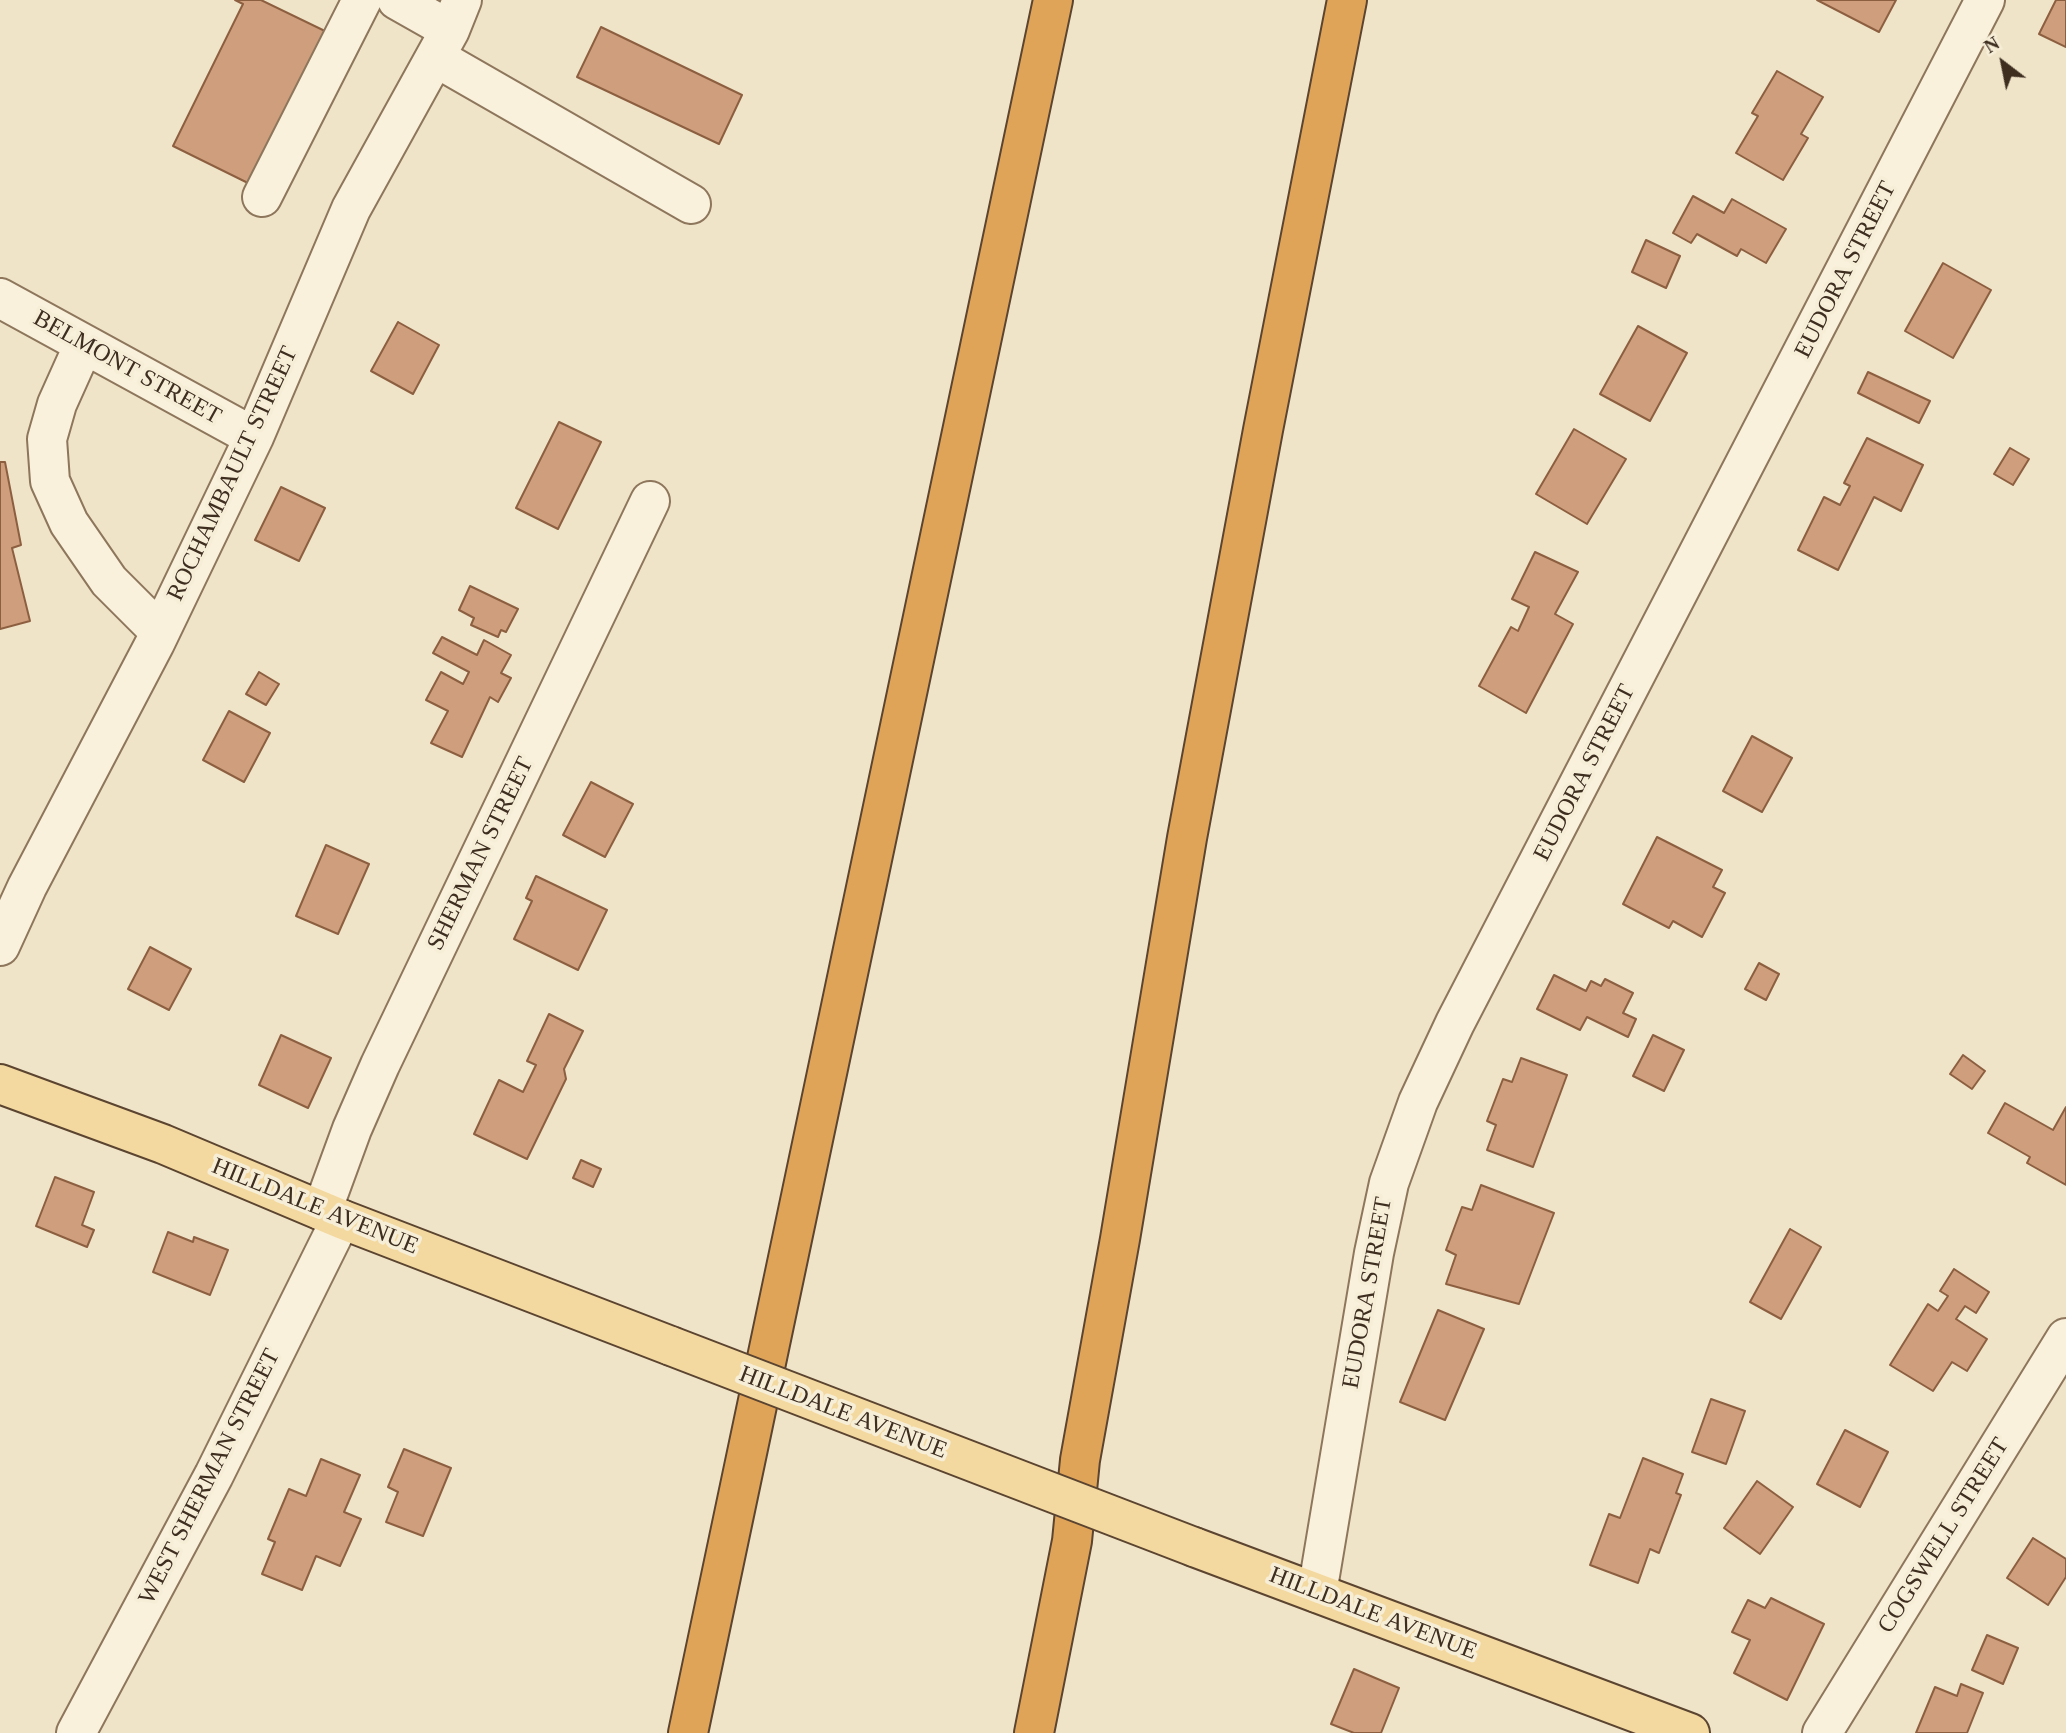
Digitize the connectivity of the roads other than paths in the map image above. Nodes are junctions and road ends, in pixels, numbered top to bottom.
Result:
1 (362, 0) edge
2 (397, 0) edge
3 (1053, 0) edge
4 (1347, 0) edge
5 (1986, 0) edge
6 (449, 29) edge
7 (262, 197) dead end
8 (691, 204) dead end
9 (0, 298) edge
10 (85, 344) junction
11 (254, 437) junction
12 (650, 501) dead end
13 (160, 632) junction
14 (0, 946) edge
15 (0, 1084) edge
16 (331, 1215) junction
17 (2066, 1338) edge
18 (1317, 1593) junction
19 (76, 1733) edge
20 (688, 1733) edge
21 (1034, 1733) edge
22 (1690, 1733) edge
23 (1822, 1733) edge

1 - 7 street
2 - 6 street
3 - 20 highway
4 - 21 highway
5 - 18 street, EUDORA STREET
6 - 8 street
6 - 11 street, ROCHAMBAULT STREET
9 - 10 street, BELMONT STREET
10 - 11 street, BELMONT STREET
10 - 13 street
11 - 13 street, ROCHAMBAULT STREET
12 - 16 street, SHERMAN STREET
13 - 14 street, ROCHAMBAULT STREET
15 - 16 main road, HILLDALE AVENUE
16 - 18 main road, HILLDALE AVENUE, bridge
16 - 19 street, WEST SHERMAN STREET
17 - 23 street, COGSWELL STREET
18 - 22 main road, HILLDALE AVENUE

